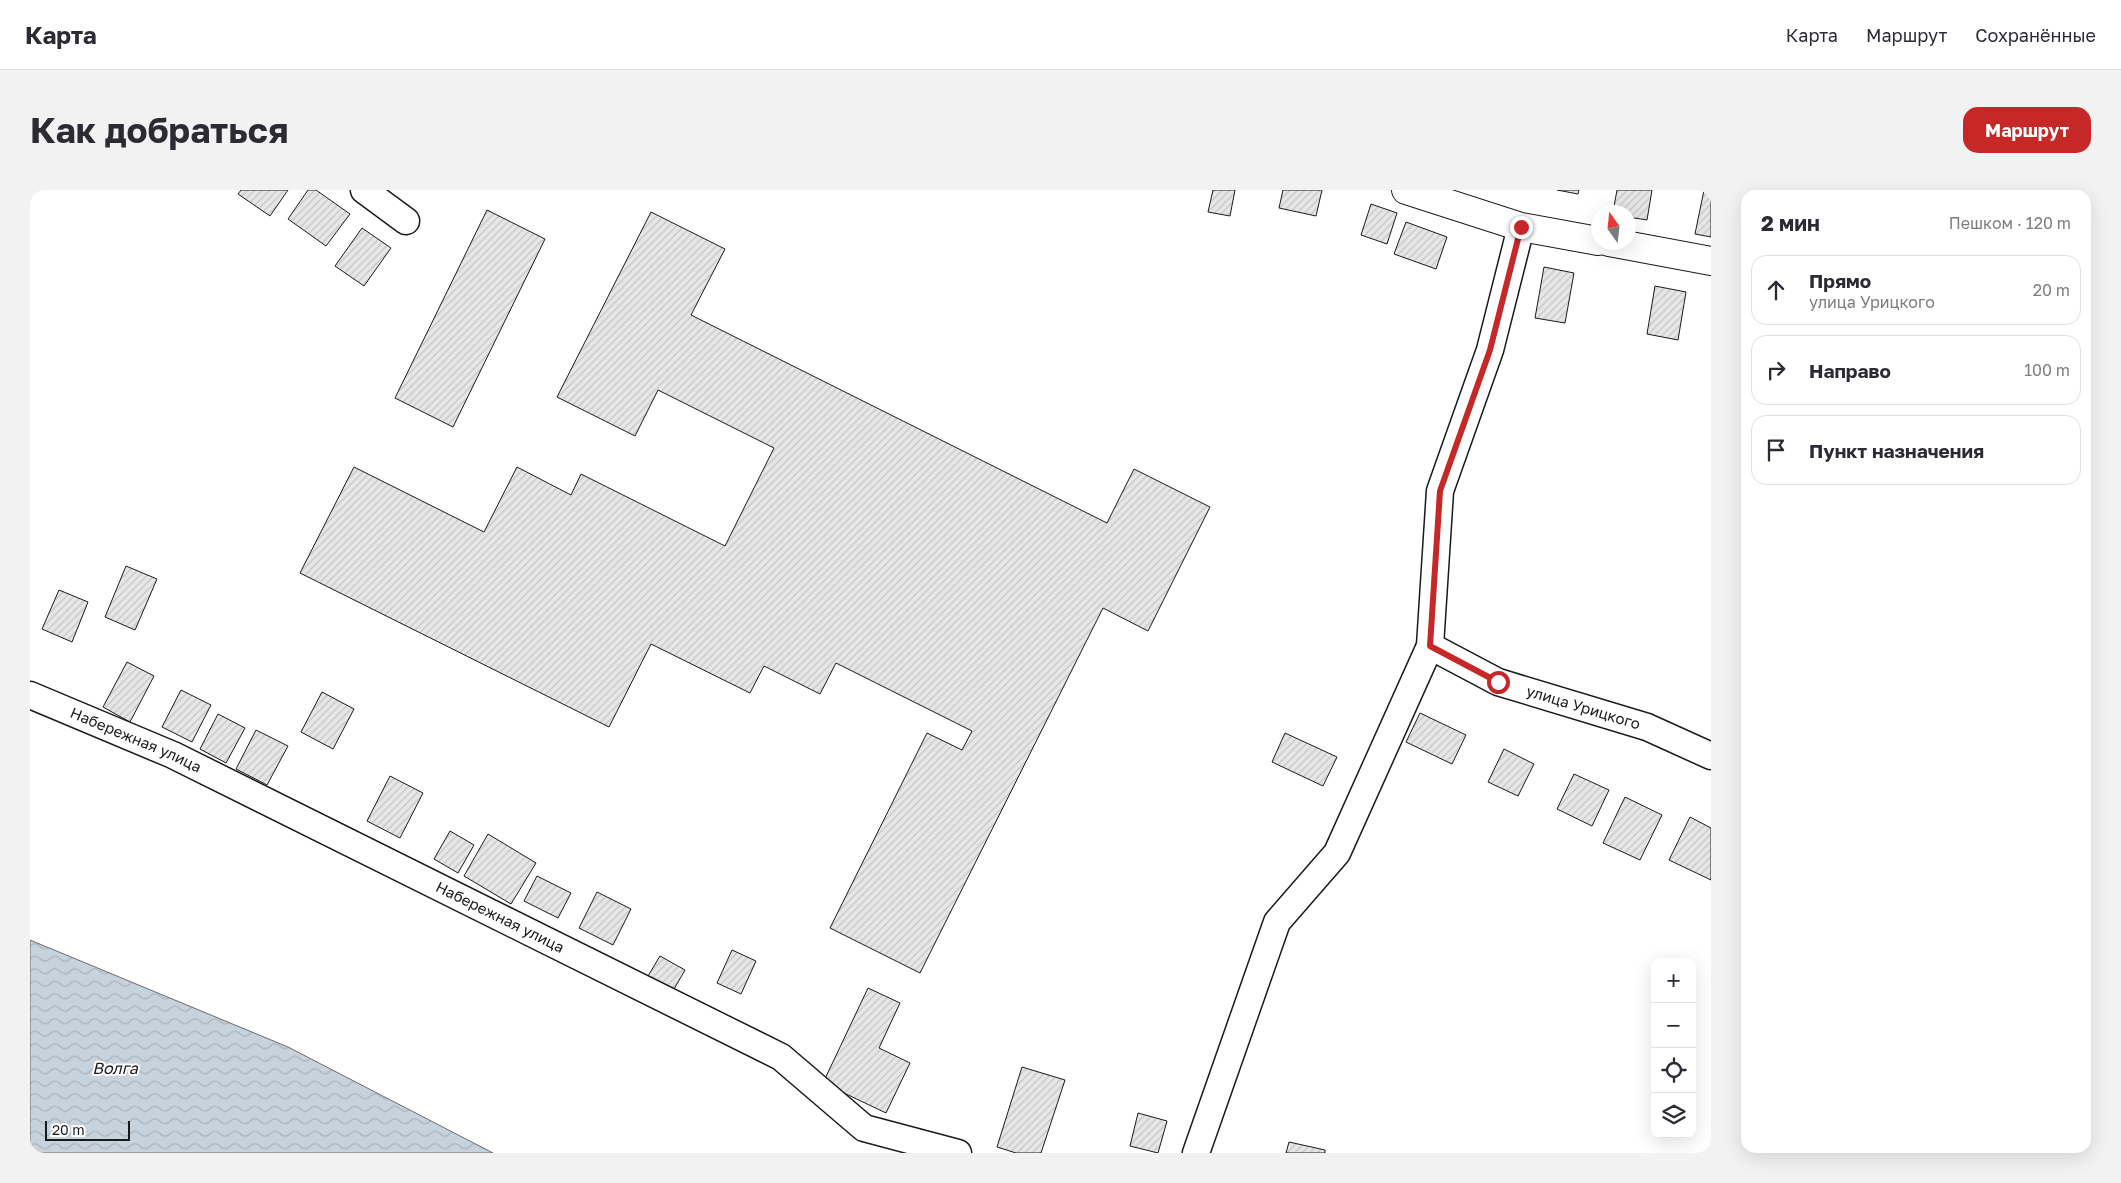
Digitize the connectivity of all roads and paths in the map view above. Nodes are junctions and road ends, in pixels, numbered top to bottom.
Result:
1 (364, 190) edge
2 (1406, 190) edge
3 (406, 221) dead end
4 (1521, 227) junction
5 (1591, 240) edge
6 (1636, 247) edge
7 (1711, 261) edge
8 (1430, 646) junction
9 (30, 695) edge
10 (1711, 756) edge
11 (958, 1153) edge
12 (1196, 1153) edge

1 - 3 street
2 - 4 street
4 - 5 street
4 - 8 street
6 - 7 street
8 - 10 street, улица Урицкого
8 - 12 street
9 - 11 street, Набережная улица

